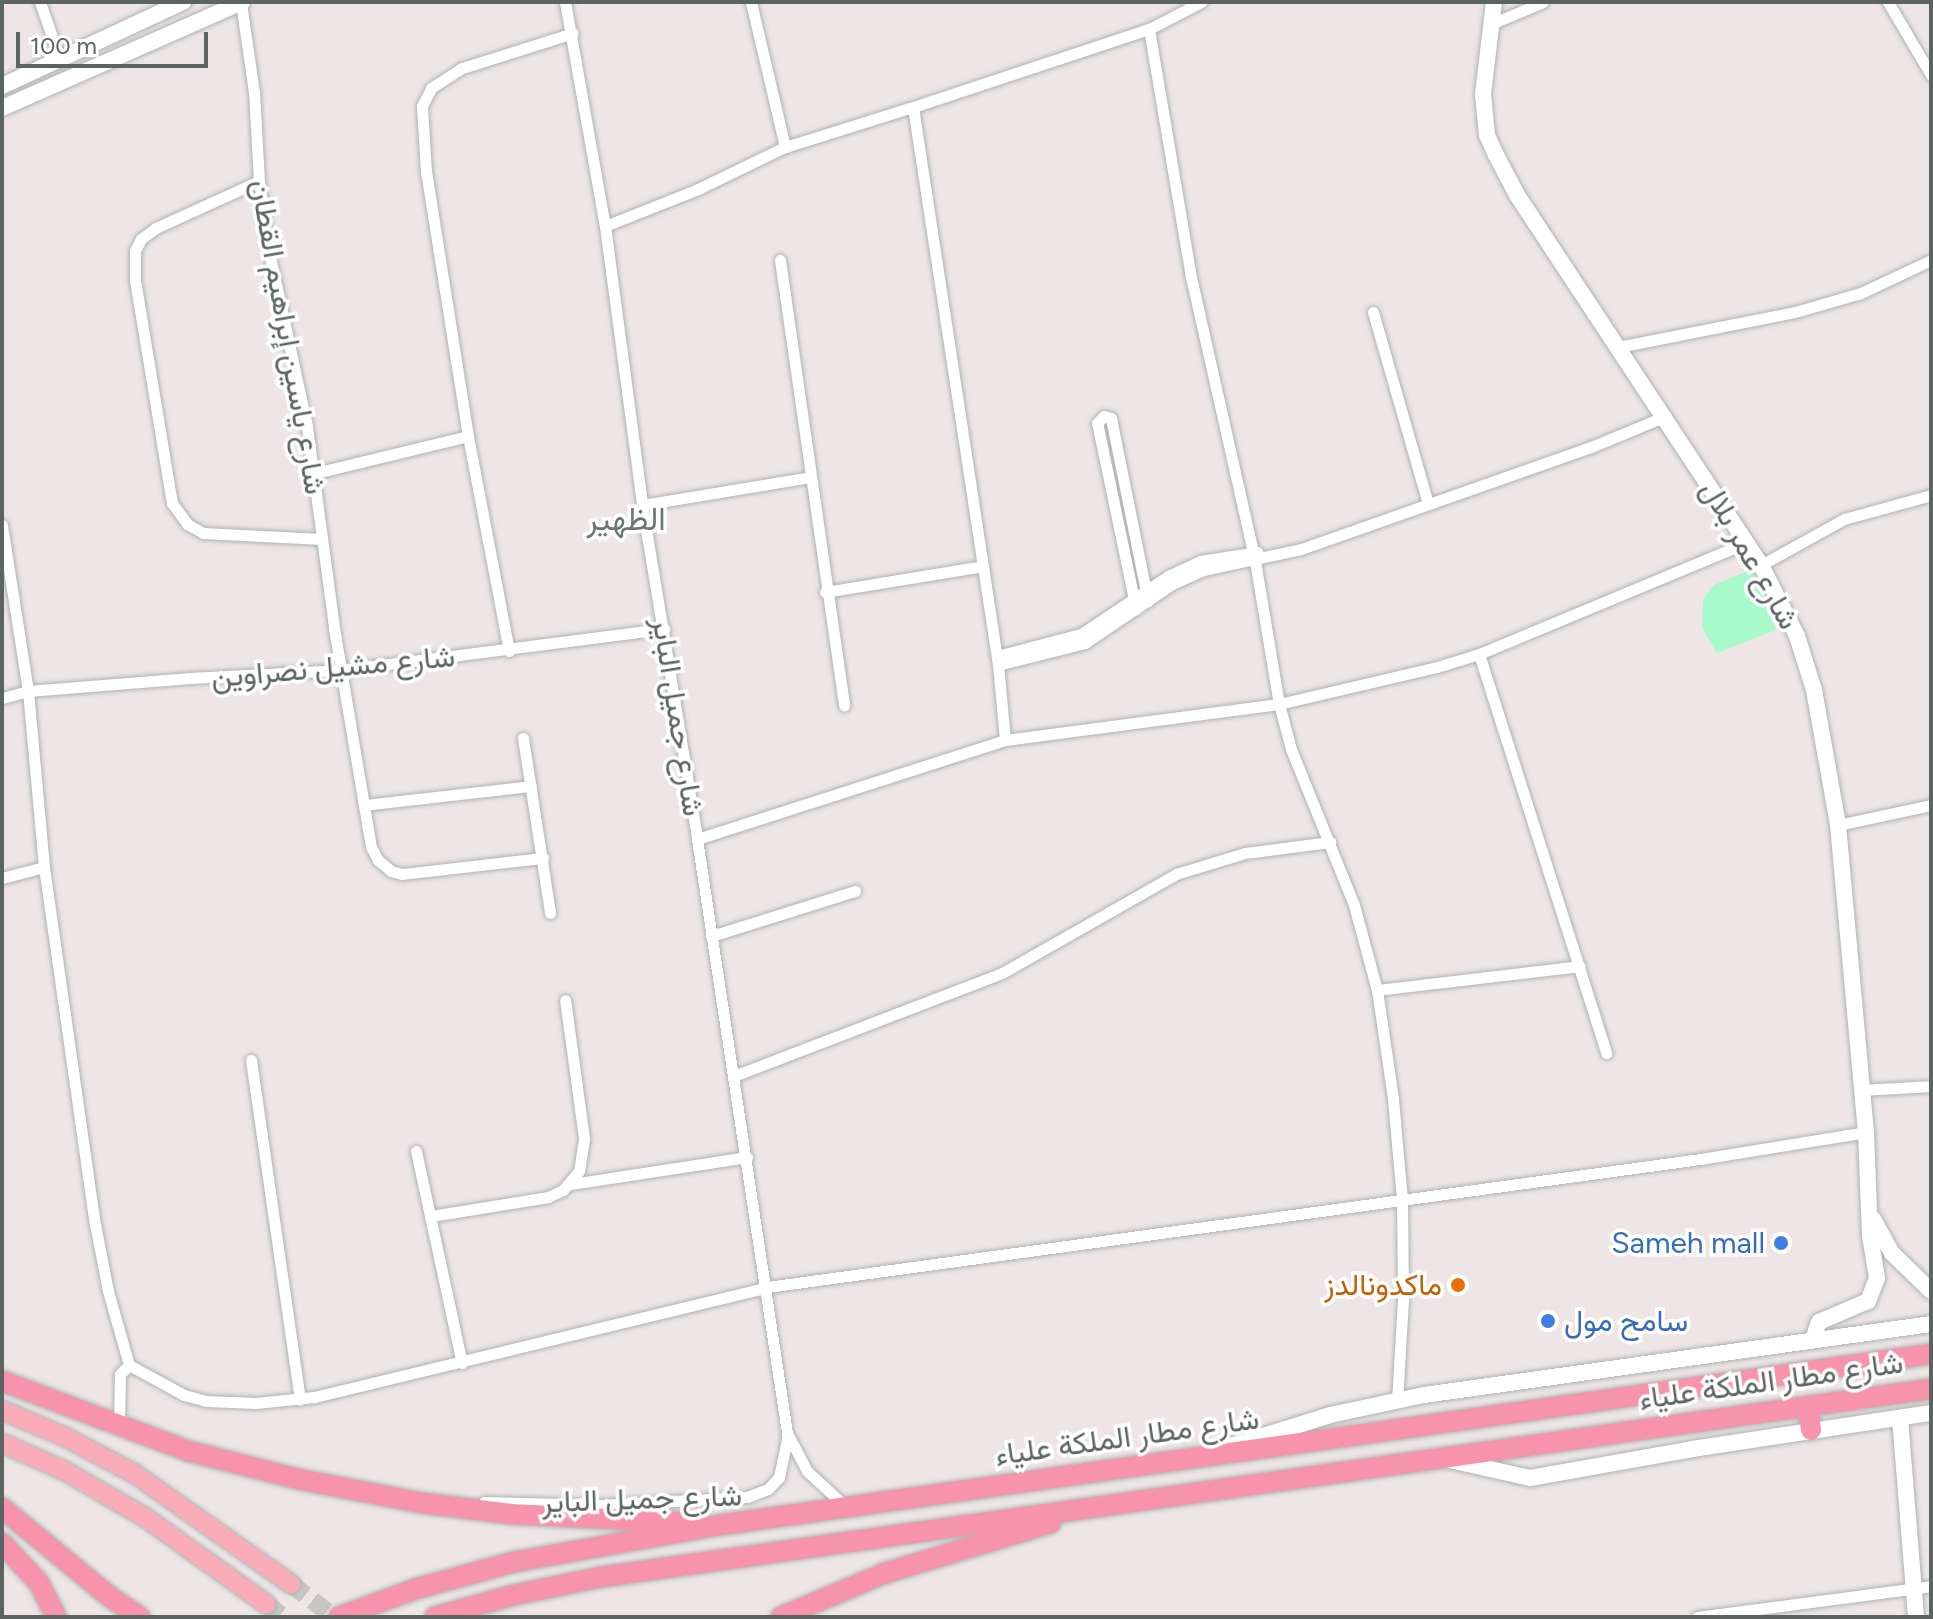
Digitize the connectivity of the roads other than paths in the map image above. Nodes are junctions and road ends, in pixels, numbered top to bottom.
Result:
1 (40, 2) edge
2 (183, 2) edge
3 (242, 2) edge
4 (565, 2) edge
5 (751, 2) edge
6 (1201, 2) edge
7 (1494, 2) edge
8 (1543, 2) edge
9 (1888, 2) edge
10 (1491, 24) junction
11 (1149, 29) junction
12 (573, 33) junction
13 (59, 57) junction
14 (1931, 75) edge
15 (2, 86) edge
16 (913, 107) junction
17 (2, 108) edge
18 (785, 147) junction
19 (259, 181) junction
20 (605, 226) junction
21 (780, 260) dead end
22 (1931, 260) edge
23 (1373, 312) dead end
24 (1618, 347) junction
25 (1666, 416) junction
26 (468, 436) junction
27 (1117, 445) junction
28 (1102, 450) junction
29 (315, 473) junction
30 (811, 477) junction
31 (1931, 495) edge
32 (1428, 504) junction
33 (642, 505) junction
34 (2, 525) edge
35 (322, 539) junction
36 (1748, 542) junction
37 (1254, 556) junction
38 (1761, 565) junction
39 (983, 566) junction
40 (825, 592) junction
41 (1147, 596) junction
42 (1134, 605) junction
43 (664, 629) junction
44 (509, 651) junction
45 (1479, 654) junction
46 (998, 661) junction
47 (342, 670) junction
48 (28, 691) junction
49 (2, 698) edge
50 (1279, 704) junction
51 (844, 705) dead end
52 (523, 738) dead end
53 (1005, 740) junction
54 (531, 786) junction
55 (364, 805) junction
56 (1931, 805) edge
57 (1838, 825) junction
58 (697, 839) junction
59 (1330, 842) junction
60 (543, 858) junction
61 (44, 867) junction
62 (2, 878) edge
63 (855, 891) dead end
64 (550, 913) dead end
65 (711, 936) junction
66 (1580, 966) junction
67 (1377, 990) junction
68 (565, 1000) dead end
69 (1606, 1053) dead end
70 (251, 1060) dead end
71 (734, 1076) junction
72 (1931, 1086) edge
73 (1862, 1090) junction
74 (1866, 1132) junction
75 (416, 1151) dead end
76 (747, 1157) junction
77 (571, 1184) junction
78 (1402, 1200) junction
79 (1871, 1214) junction
80 (431, 1216) junction
81 (767, 1287) junction
82 (1931, 1291) edge
83 (1931, 1324) edge
84 (1813, 1339) junction
85 (1931, 1354) edge
86 (462, 1363) junction
87 (129, 1365) junction
88 (2, 1381) edge
89 (1931, 1389) edge
90 (300, 1399) junction
91 (1397, 1400) junction
92 (1808, 1408) junction
93 (2, 1410) edge
94 (1931, 1413) edge
95 (1900, 1418) junction
96 (119, 1427) junction
97 (1811, 1430) junction
98 (787, 1433) junction
99 (2, 1443) edge
100 (1205, 1455) junction
101 (1432, 1457) junction
102 (1120, 1502) junction
103 (847, 1507) junction
104 (2, 1508) edge
105 (454, 1508) junction
106 (720, 1525) junction
107 (2, 1543) edge
108 (291, 1584) tunnel mouth
109 (1931, 1586) edge
110 (1913, 1590) junction
111 (266, 1604) tunnel mouth
112 (788, 1613) edge
113 (56, 1617) edge
114 (140, 1617) edge
115 (339, 1617) edge
116 (435, 1617) edge
117 (1697, 1617) edge
118 (1916, 1617) edge

1 - 13 street
2 - 13 street
3 - 17 street
3 - 19 street, شارع ياسين إبراهيم القطان
4 - 12 street, شارع جميل الباير
5 - 18 street
6 - 11 street
7 - 10 street, شارع عمر بلال
8 - 10 street
9 - 14 street
10 - 24 street, شارع عمر بلال
11 - 16 street
11 - 37 street
12 - 20 street, شارع جميل الباير
12 - 26 street
13 - 15 street
16 - 18 street
16 - 39 street
18 - 20 street
19 - 29 street, شارع ياسين إبراهيم القطان
19 - 35 street
20 - 33 street, شارع جميل الباير
21 - 30 street
22 - 24 street
23 - 32 street
24 - 25 street, شارع عمر بلال
25 - 32 street
25 - 36 street, شارع عمر بلال
26 - 29 street
26 - 44 street
27 - 28 street
27 - 28 street
27 - 41 street
28 - 42 street
29 - 35 street, شارع ياسين إبراهيم القطان
30 - 33 street
30 - 40 street
31 - 38 street
32 - 37 street
33 - 43 street, شارع جميل الباير
34 - 48 street
35 - 47 street, شارع ياسين إبراهيم القطان
36 - 38 street, شارع عمر بلال
36 - 45 street
37 - 41 street
37 - 50 street
38 - 57 street, شارع عمر بلال
39 - 40 street
39 - 46 street
40 - 51 street
41 - 42 street
42 - 46 street
43 - 44 street, شارع مشيل نصراوين
43 - 58 street, شارع جميل الباير
44 - 47 street, شارع مشيل نصراوين
45 - 50 street
45 - 66 street
46 - 53 street
47 - 48 street, شارع مشيل نصراوين
47 - 55 street, شارع ياسين إبراهيم القطان
48 - 49 street, شارع مشيل نصراوين
48 - 61 street
50 - 53 street
50 - 59 street
52 - 54 street
53 - 58 street
54 - 55 street
54 - 60 street
55 - 60 street, شارع ياسين إبراهيم القطان
56 - 57 street
57 - 73 street, شارع عمر بلال
58 - 65 street, شارع جميل الباير
59 - 67 street
59 - 71 street
60 - 64 street
61 - 62 street
61 - 87 street
63 - 65 street
65 - 71 street, شارع جميل الباير
66 - 67 street
66 - 69 street
67 - 78 street
68 - 77 street
70 - 90 street
71 - 76 street, شارع جميل الباير
72 - 73 street
73 - 74 street, شارع عمر بلال
74 - 78 street
74 - 79 street, شارع عمر بلال
75 - 80 street
76 - 77 street
76 - 81 street, شارع جميل الباير
77 - 80 street
78 - 81 street
78 - 91 street
79 - 82 street, شارع عمر بلال
79 - 84 street, شارع عمر بلال
80 - 86 street
81 - 86 street
81 - 98 street, شارع جميل الباير
83 - 84 street
84 - 91 street
85 - 100 highway, شارع مطار الملكة علياء
86 - 90 street
87 - 90 street
87 - 96 street
88 - 96 highway
89 - 92 highway, شارع مطار الملكة علياء
91 - 100 street
92 - 97 highway
92 - 101 highway, شارع مطار الملكة علياء
93 - 108 main road
94 - 95 street
95 - 97 street
95 - 110 street
96 - 105 highway
97 - 101 street
98 - 103 street, شارع جميل الباير
98 - 105 street, شارع جميل الباير
99 - 111 main road
100 - 103 highway, شارع مطار الملكة علياء
101 - 102 highway, شارع مطار الملكة علياء
102 - 112 highway
102 - 116 highway, شارع مطار الملكة علياء
103 - 106 highway, شارع مطار الملكة علياء
104 - 114 highway
105 - 106 highway
106 - 115 highway, شارع مطار الملكة علياء
107 - 113 highway
109 - 110 street
110 - 117 street
110 - 118 street

